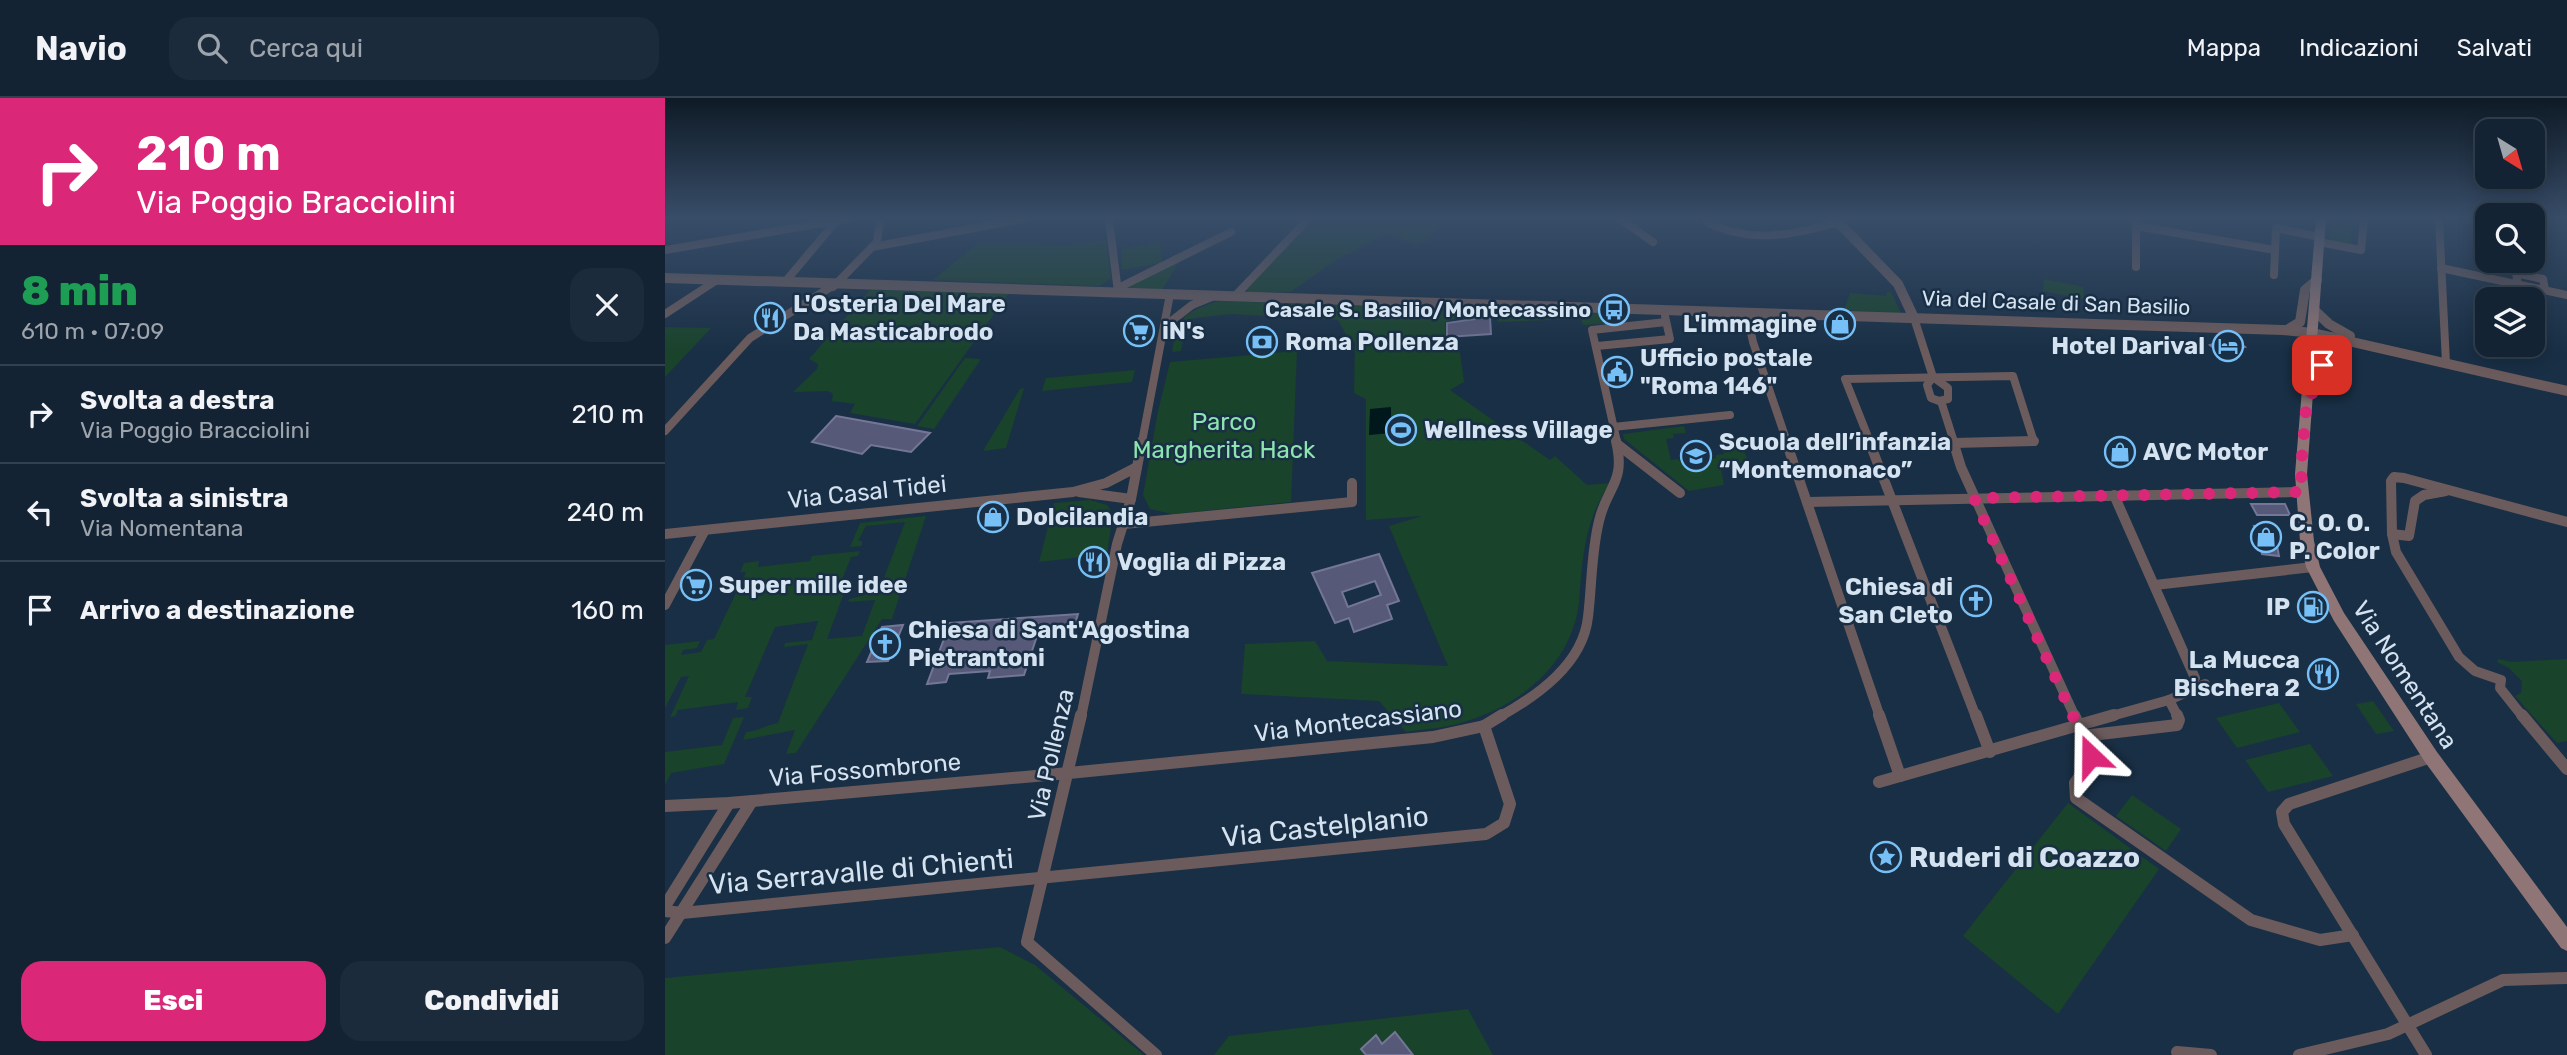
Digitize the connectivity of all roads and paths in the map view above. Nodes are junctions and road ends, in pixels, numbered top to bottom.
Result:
1 (800, 264) edge
2 (856, 264) edge
3 (1114, 264) edge
4 (1164, 264) edge
5 (1266, 264) edge
6 (1879, 264) edge
7 (2136, 264) edge
8 (2274, 264) edge
9 (2317, 264) edge
10 (2441, 264) edge
11 (2136, 267) dead end
12 (2441, 268) junction
13 (2274, 275) dead end
14 (665, 278) edge
15 (717, 280) junction
16 (2316, 280) junction
17 (785, 282) junction
18 (837, 283) junction
19 (1117, 286) junction
20 (1170, 294) junction
21 (1217, 295) junction
22 (1236, 295) junction
23 (2567, 295) edge
24 (1664, 310) junction
25 (2314, 310) junction
26 (1747, 313) junction
27 (665, 314) edge
28 (1914, 318) junction
29 (1666, 322) junction
30 (1164, 327) junction
31 (2287, 330) junction
32 (2313, 333) junction
33 (2331, 337) junction
34 (2370, 345) junction
35 (1597, 346) junction
36 (2446, 363) junction
37 (1933, 377) junction
38 (2567, 391) edge
39 (2307, 397) junction
40 (1941, 401) junction
41 (1730, 415) dead end
42 (1613, 427) junction
43 (665, 431) edge
44 (1954, 443) junction
45 (1617, 444) junction
46 (1137, 467) junction
47 (1352, 483) dead end
48 (2456, 491) junction
49 (1073, 492) junction
50 (1680, 492) dead end
51 (2302, 492) junction
52 (2114, 495) junction
53 (1974, 498) junction
54 (1131, 499) junction
55 (1892, 500) junction
56 (1807, 502) junction
57 (2567, 522) edge
58 (1124, 524) junction
59 (705, 530) junction
60 (665, 534) edge
61 (2392, 534) junction
62 (2313, 567) junction
63 (2155, 585) junction
64 (665, 605) edge
65 (2195, 678) dead end
66 (2205, 684) dead end
67 (2169, 700) junction
68 (1484, 726) junction
69 (2080, 731) junction
70 (1990, 752) junction
71 (2431, 757) junction
72 (2567, 769) edge
73 (1069, 773) junction
74 (1900, 776) junction
75 (1879, 782) dead end
76 (752, 801) junction
77 (729, 803) junction
78 (665, 806) edge
79 (1044, 878) junction
80 (665, 905) edge
81 (665, 911) edge
82 (682, 913) junction
83 (2353, 935) junction
84 (665, 938) edge
85 (2567, 942) edge
86 (2567, 978) edge
87 (2407, 1026) junction
88 (2177, 1052) dead end
89 (1156, 1055) edge
90 (2211, 1055) edge
91 (2298, 1055) edge
92 (2426, 1055) edge

1 - 17 street
2 - 18 street
3 - 19 street
4 - 19 street
5 - 22 street
6 - 28 street
7 - 11 street
8 - 13 street
9 - 16 main road, Via Nomentana
10 - 12 street
12 - 23 street
12 - 36 street
14 - 15 street, Via del Casale di San Basilio
15 - 17 street, Via del Casale di San Basilio
15 - 27 street
16 - 25 main road, Via Nomentana
16 - 31 street, Via Nomentana
17 - 18 street, Via del Casale di San Basilio
18 - 19 street, Via del Casale di San Basilio
18 - 43 street
19 - 20 street, Via del Casale di San Basilio
20 - 21 street, Via del Casale di San Basilio
20 - 30 street, Via Pollenza
21 - 22 street, Via del Casale di San Basilio
21 - 30 street
22 - 24 street, Via del Casale di San Basilio
24 - 26 street, Via del Casale di San Basilio
24 - 29 street
25 - 32 main road, Via Nomentana
25 - 34 street
26 - 28 street, Via del Casale di San Basilio
26 - 56 street
28 - 31 street, Via del Casale di San Basilio
28 - 37 street
29 - 35 street
29 - 35 street
30 - 46 street, Via Pollenza
31 - 32 street, Via del Casale di San Basilio
32 - 33 street, Via del Casale di San Basilio
32 - 39 main road, Via Nomentana
33 - 34 street, Via del Casale di San Basilio
33 - 39 street, Via Nomentana
34 - 36 street
35 - 42 street, Via Montecassiano
36 - 38 street
37 - 40 street
37 - 40 street
37 - 44 street
37 - 55 street
39 - 51 main road, Via Nomentana
40 - 44 street
41 - 42 street
42 - 45 street, Via Montecassiano
44 - 53 street
45 - 50 street
45 - 68 street, Via Montecassiano
46 - 49 street, Via Casal Tidei
46 - 54 street, Via Pollenza
47 - 58 street
48 - 57 street
48 - 61 street
48 - 61 street
49 - 54 street, Via Casal Tidei
49 - 59 street, Via Casal Tidei
51 - 52 street
51 - 62 main road, Via Nomentana
52 - 53 street
52 - 63 street
53 - 55 street
53 - 69 street
54 - 58 street, Via Pollenza
55 - 56 street
55 - 70 street
56 - 74 street
58 - 73 street, Via Pollenza
59 - 60 street, Via Casal Tidei
59 - 64 street
61 - 72 street
62 - 63 street
62 - 71 main road, Via Nomentana
63 - 65 street
66 - 67 street
67 - 69 street
67 - 69 street
68 - 73 street, Via Montecassiano
68 - 79 street, Via Castelplanio
69 - 70 street
69 - 83 street
70 - 74 street
71 - 83 street
71 - 85 main road, Via Nomentana
73 - 76 street, Via Fossombrone
73 - 79 street, Via Pollenza
74 - 75 street
76 - 77 street, Via Fossombrone
76 - 82 street
77 - 78 street, Via Fossombrone
77 - 80 street
79 - 82 street, Via Serravalle di Chienti
79 - 89 street, Via Pollenza
81 - 82 street, Via Serravalle di Chienti
82 - 84 street
83 - 87 street
86 - 87 street
87 - 91 street
87 - 92 street
88 - 90 street

